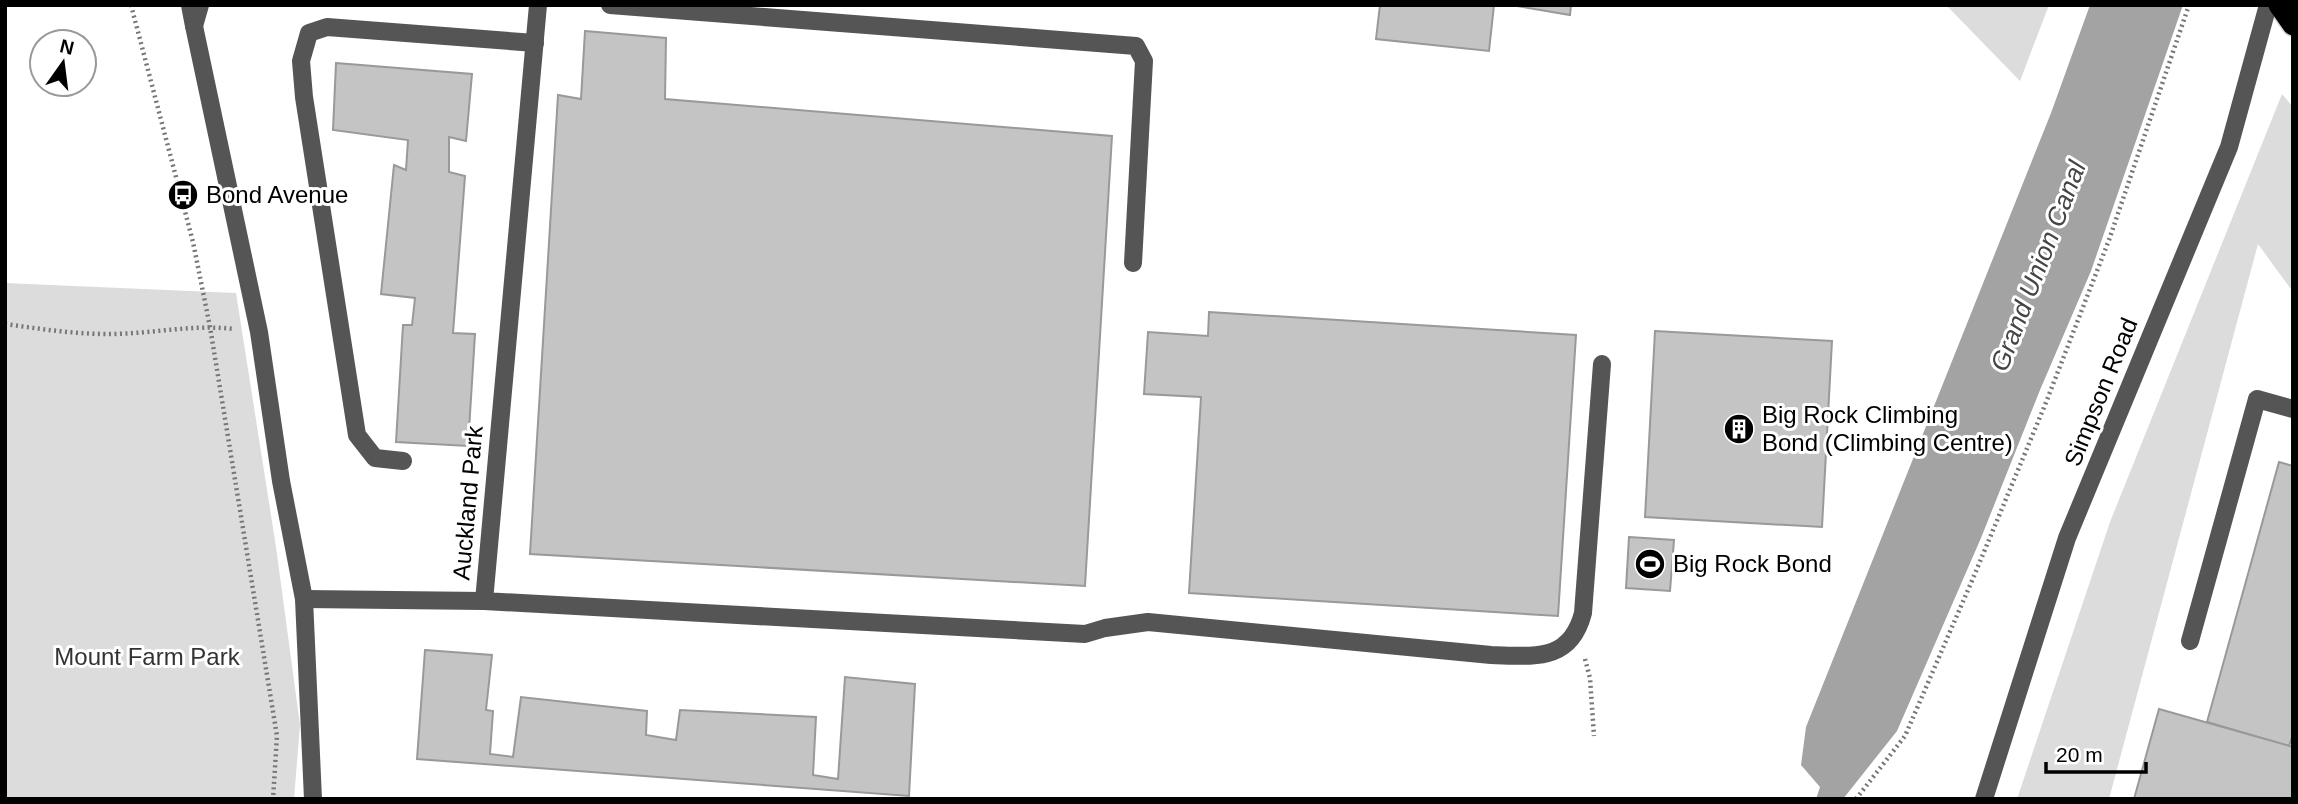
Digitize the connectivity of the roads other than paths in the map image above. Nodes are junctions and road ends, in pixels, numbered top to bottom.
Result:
1 (190, 5) edge
2 (200, 5) edge
3 (538, 5) edge
4 (610, 5) edge
5 (2268, 5) edge
6 (2279, 5) edge
7 (2293, 25) edge
8 (194, 26) junction
9 (535, 43) junction
10 (1133, 262) dead end
11 (1602, 364) dead end
12 (2293, 409) edge
13 (403, 461) dead end
14 (304, 599) junction
15 (484, 601) junction
16 (2190, 641) dead end
17 (313, 799) edge
18 (1984, 799) edge

1 - 8 street
2 - 8 street
3 - 9 street, Auckland Park
4 - 10 street
5 - 18 street, Simpson Road
6 - 7 highway
8 - 14 street
9 - 13 street
9 - 15 street, Auckland Park
11 - 15 street, Auckland Park
12 - 16 street
14 - 15 street
14 - 17 street

